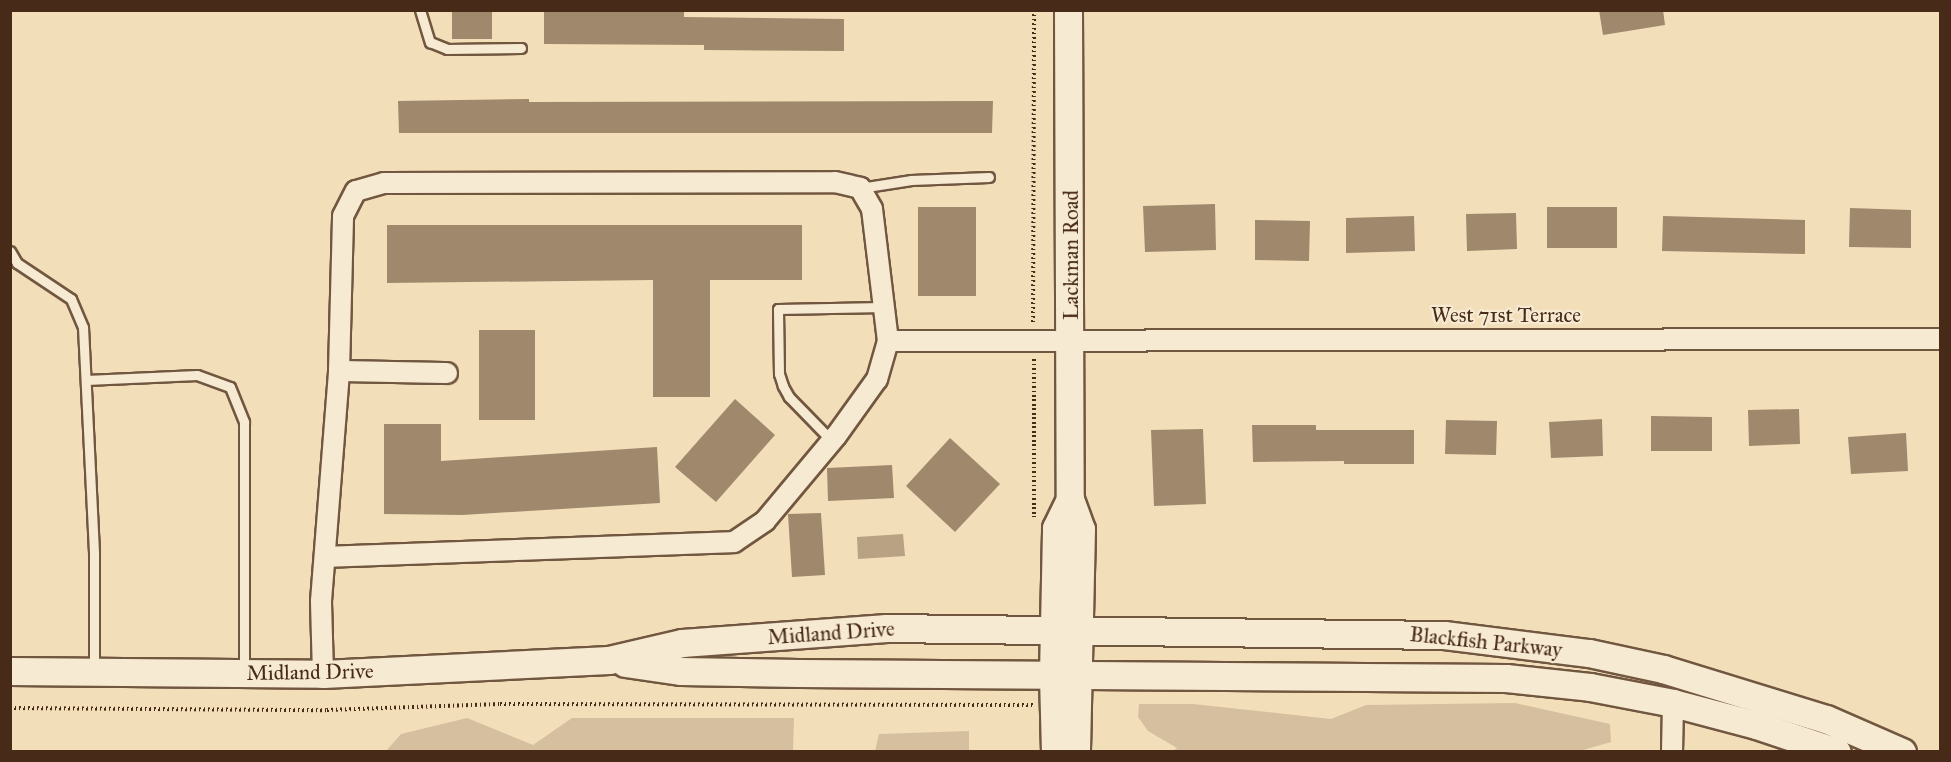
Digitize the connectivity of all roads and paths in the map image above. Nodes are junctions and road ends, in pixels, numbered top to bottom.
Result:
1 (420, 10) edge
2 (1034, 10) edge
3 (1068, 10) edge
4 (521, 48) dead end
5 (989, 177) dead end
6 (860, 188) junction
7 (10, 251) edge
8 (884, 306) junction
9 (1033, 311) dead end
10 (1071, 339) junction
11 (1941, 339) edge
12 (888, 341) junction
13 (1034, 368) dead end
14 (339, 371) junction
15 (447, 373) dead end
16 (86, 380) junction
17 (832, 441) junction
18 (1034, 529) dead end
19 (326, 557) junction
20 (1067, 629) junction
21 (609, 660) junction
22 (10, 671) edge
23 (94, 672) junction
24 (244, 673) junction
25 (323, 674) junction
26 (1066, 674) junction
27 (1673, 703) junction
28 (10, 708) edge
29 (1055, 752) edge
30 (1076, 752) edge
31 (1672, 752) edge
32 (1837, 752) edge
33 (1902, 752) edge

1 - 4 lane
2 - 9 path
3 - 10 main road, Lackman Road
5 - 6 lane
6 - 8 street
6 - 14 street
7 - 16 lane
8 - 12 street
8 - 17 lane
10 - 11 street, West 71st Terrace
10 - 12 street, West 71st Terrace
10 - 20 main road, Lackman Road
12 - 17 street
13 - 18 path
14 - 15 street
14 - 19 street
16 - 23 lane
16 - 24 lane
17 - 19 street
19 - 25 street
20 - 21 main road, Midland Drive
20 - 26 main road, Lackman Road
20 - 33 main road, Blackfish Parkway
21 - 25 main road, Midland Drive
21 - 26 main road, Midland Drive
22 - 23 main road, Midland Drive
23 - 24 main road, Midland Drive
24 - 25 main road, Midland Drive
26 - 27 main road, Blackfish Parkway
26 - 28 path
26 - 29 main road, Lackman Road
26 - 30 main road, Lackman Road
27 - 31 street
27 - 32 main road, Blackfish Parkway

